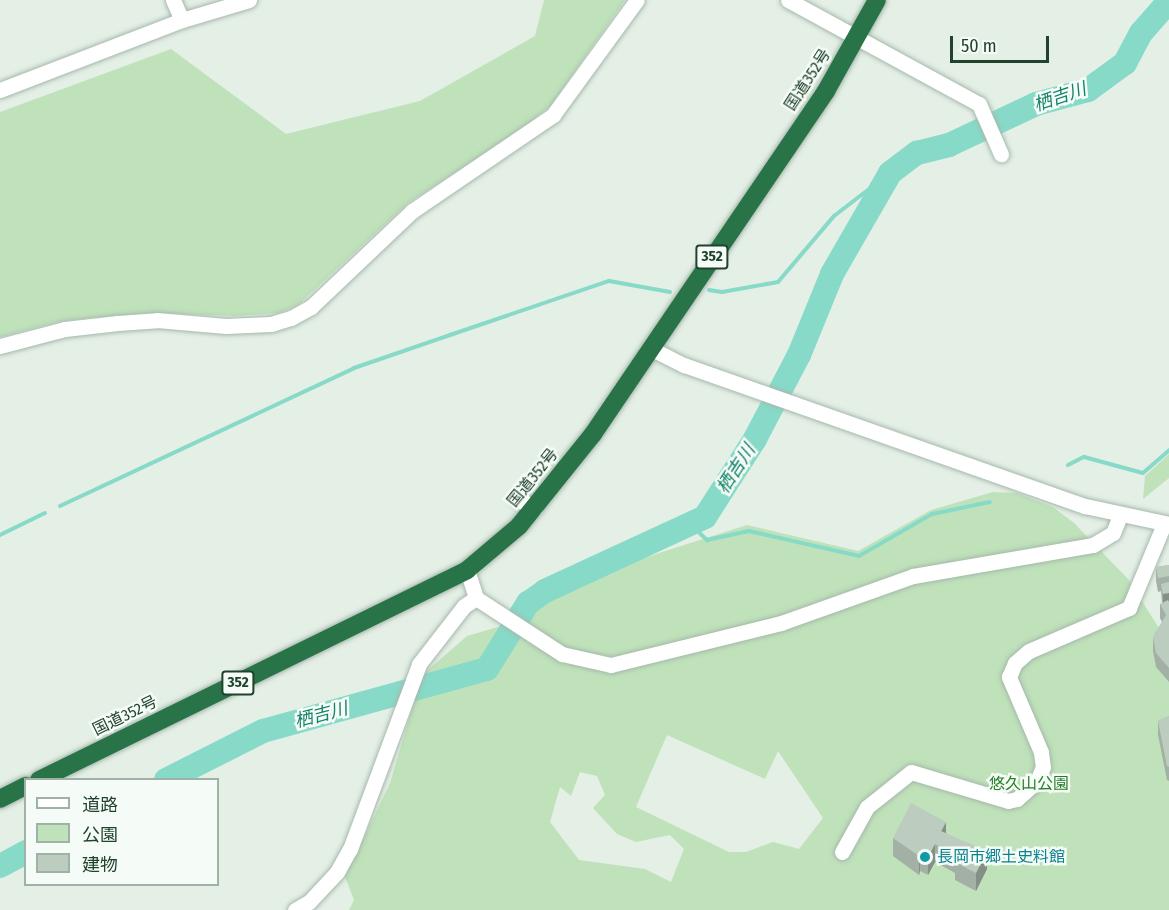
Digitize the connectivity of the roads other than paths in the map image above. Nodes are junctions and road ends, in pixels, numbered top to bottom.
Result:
1 (174, 0) edge
2 (249, 0) edge
3 (637, 0) edge
4 (788, 0) edge
5 (877, 0) edge
6 (182, 20) junction
7 (857, 35) junction
8 (0, 90) edge
9 (1001, 154) dead end
10 (0, 346) edge
11 (650, 348) junction
12 (1120, 516) junction
13 (1166, 524) edge
14 (467, 570) junction
15 (476, 598) junction
16 (43, 778) edge
17 (24, 787) edge
18 (0, 799) edge
19 (842, 852) dead end
20 (295, 910) edge

1 - 6 street
2 - 6 street
3 - 10 street
4 - 7 street
5 - 7 highway, 国道352号 / 352
6 - 8 street
7 - 9 street
7 - 11 highway, 国道352号 / 352
11 - 12 street
11 - 14 highway, 国道352号 / 352
12 - 13 street
12 - 15 street
13 - 19 street
14 - 15 street
14 - 16 highway, 国道352号 / 352
15 - 20 street
17 - 18 highway

